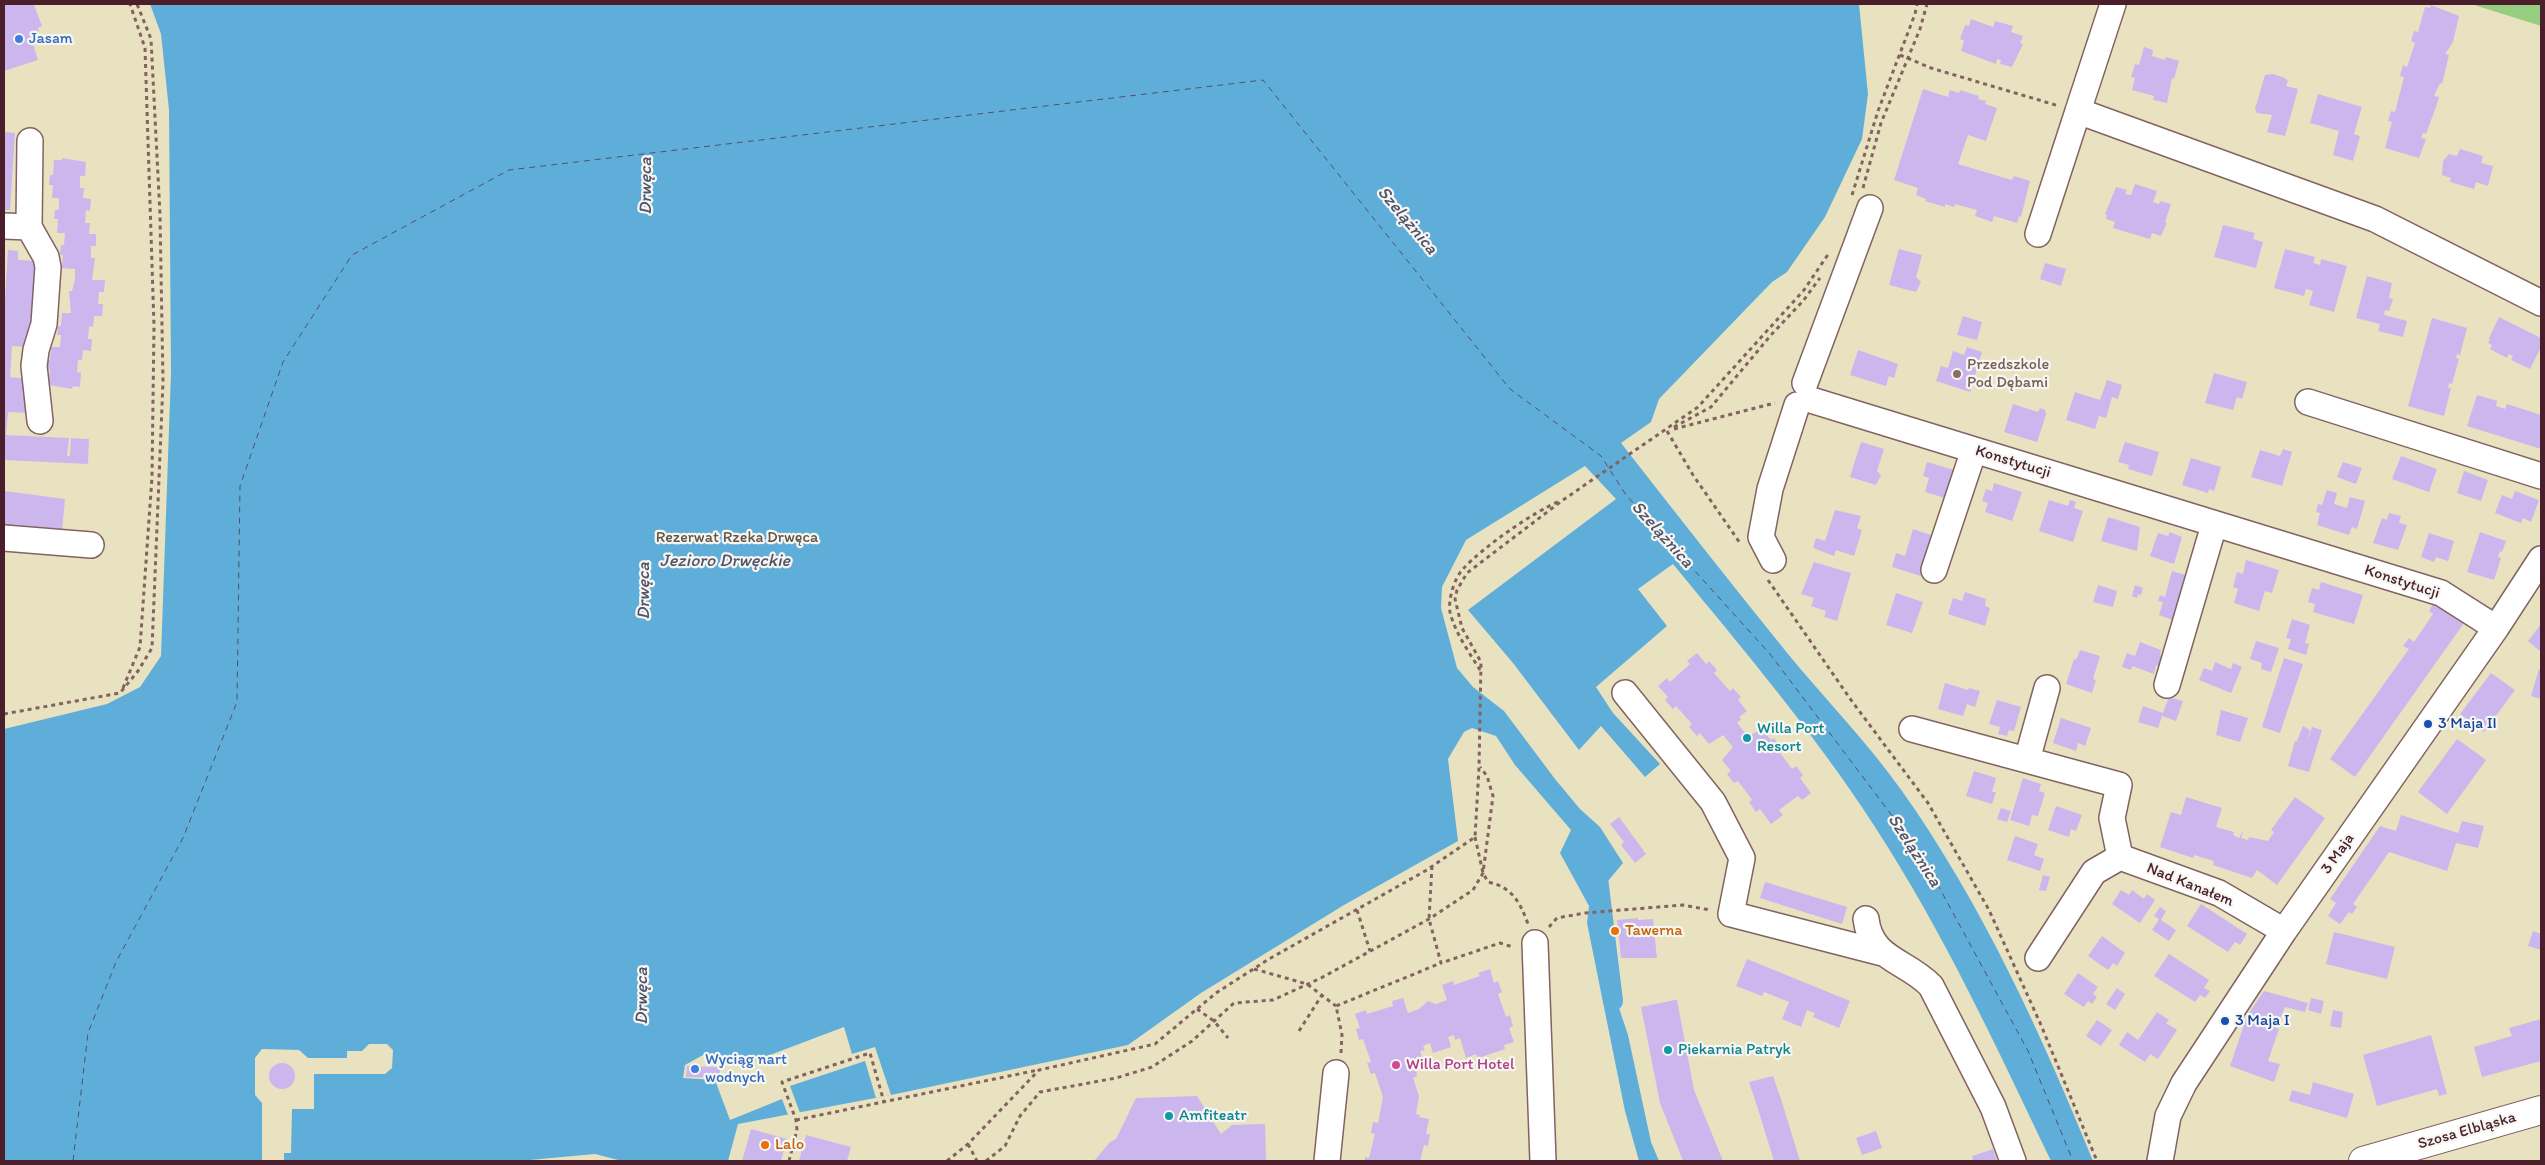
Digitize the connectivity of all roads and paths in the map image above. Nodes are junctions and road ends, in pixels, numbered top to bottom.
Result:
1 (130, 4) edge
2 (137, 4) edge
3 (1917, 4) edge
4 (1927, 4) edge
5 (2113, 4) edge
6 (1900, 56) junction
7 (1908, 58) junction
8 (2078, 111) junction
9 (30, 142) dead end
10 (1860, 201) junction
11 (4, 226) edge
12 (28, 227) junction
13 (2038, 234) dead end
14 (1833, 247) dead end
15 (1824, 272) dead end
16 (2541, 303) edge
17 (1804, 396) junction
18 (2308, 402) dead end
19 (1749, 409) dead end
20 (40, 421) dead end
21 (1667, 431) junction
22 (1974, 450) junction
23 (2541, 476) edge
24 (1563, 500) junction
25 (2214, 525) junction
26 (4, 538) edge
27 (90, 545) dead end
28 (1744, 550) dead end
29 (2541, 559) edge
30 (1769, 567) joint
31 (1934, 570) dead end
32 (2496, 628) junction
33 (1480, 671) junction
34 (2167, 685) dead end
35 (2047, 688) dead end
36 (120, 693) junction
37 (1626, 694) dead end
38 (4, 714) edge
39 (1912, 729) dead end
40 (2027, 760) junction
41 (1479, 767) junction
42 (1475, 837) junction
43 (2120, 857) junction
44 (1432, 866) junction
45 (1483, 873) junction
46 (1357, 910) junction
47 (1731, 914) junction
48 (1429, 919) junction
49 (1866, 919) dead end
50 (2284, 931) junction
51 (1526, 945) junction
52 (1370, 951) junction
53 (1882, 953) junction
54 (2038, 958) dead end
55 (1441, 963) junction
56 (1254, 969) junction
57 (1307, 984) junction
58 (1322, 995) junction
59 (1336, 1006) junction
60 (1197, 1009) junction
61 (1214, 1020) junction
62 (1298, 1031) dead end
63 (1228, 1038) dead end
64 (1039, 1070) junction
65 (1336, 1073) joint
66 (884, 1102) junction
67 (2541, 1110) edge
68 (796, 1120) junction
69 (968, 1144) junction
70 (789, 1161) edge
71 (946, 1161) edge
72 (977, 1161) edge
73 (986, 1161) edge
74 (1327, 1161) edge
75 (1543, 1161) edge
76 (2013, 1161) edge
77 (2097, 1161) edge
78 (2160, 1161) edge
79 (2363, 1161) edge

1 - 36 path
2 - 36 path
3 - 6 path
4 - 7 path
5 - 8 street
6 - 7 path
6 - 10 path
7 - 8 path
7 - 10 path
8 - 13 street
8 - 16 street
9 - 12 street
10 - 17 street
11 - 12 street
12 - 20 street
14 - 21 path
15 - 21 path
17 - 22 street, Konstytucji
17 - 30 street
18 - 23 street
19 - 21 path
21 - 24 path
21 - 28 path
22 - 25 street, Konstytucji
22 - 31 street
24 - 33 path
24 - 33 path
25 - 32 street, Konstytucji
25 - 34 street
26 - 27 street
29 - 32 street, 3 Maja
30 - 77 path
32 - 50 street, 3 Maja
33 - 41 path
35 - 40 street
36 - 38 path
37 - 47 street
39 - 40 street
40 - 43 street
41 - 42 path
41 - 45 path
42 - 44 path
42 - 45 path
43 - 50 street, Nad Kanałem
43 - 54 street
44 - 46 path
44 - 48 path
45 - 48 path
45 - 51 path
46 - 52 path
46 - 56 path
47 - 51 path
47 - 53 street
48 - 52 path
48 - 55 path
49 - 53 street
50 - 78 street, 3 Maja
51 - 55 path
51 - 75 street
52 - 57 path
53 - 76 street
55 - 59 path
56 - 57 path
56 - 60 path
57 - 58 path
57 - 61 path
58 - 59 path
58 - 62 path
59 - 65 path
60 - 61 path
60 - 64 path
61 - 63 path
61 - 73 path
64 - 66 path
64 - 69 path
65 - 74 street
66 - 68 path
66 - 68 path
67 - 79 main road, Szosa Elbląska
68 - 70 path
69 - 71 path
69 - 72 path

